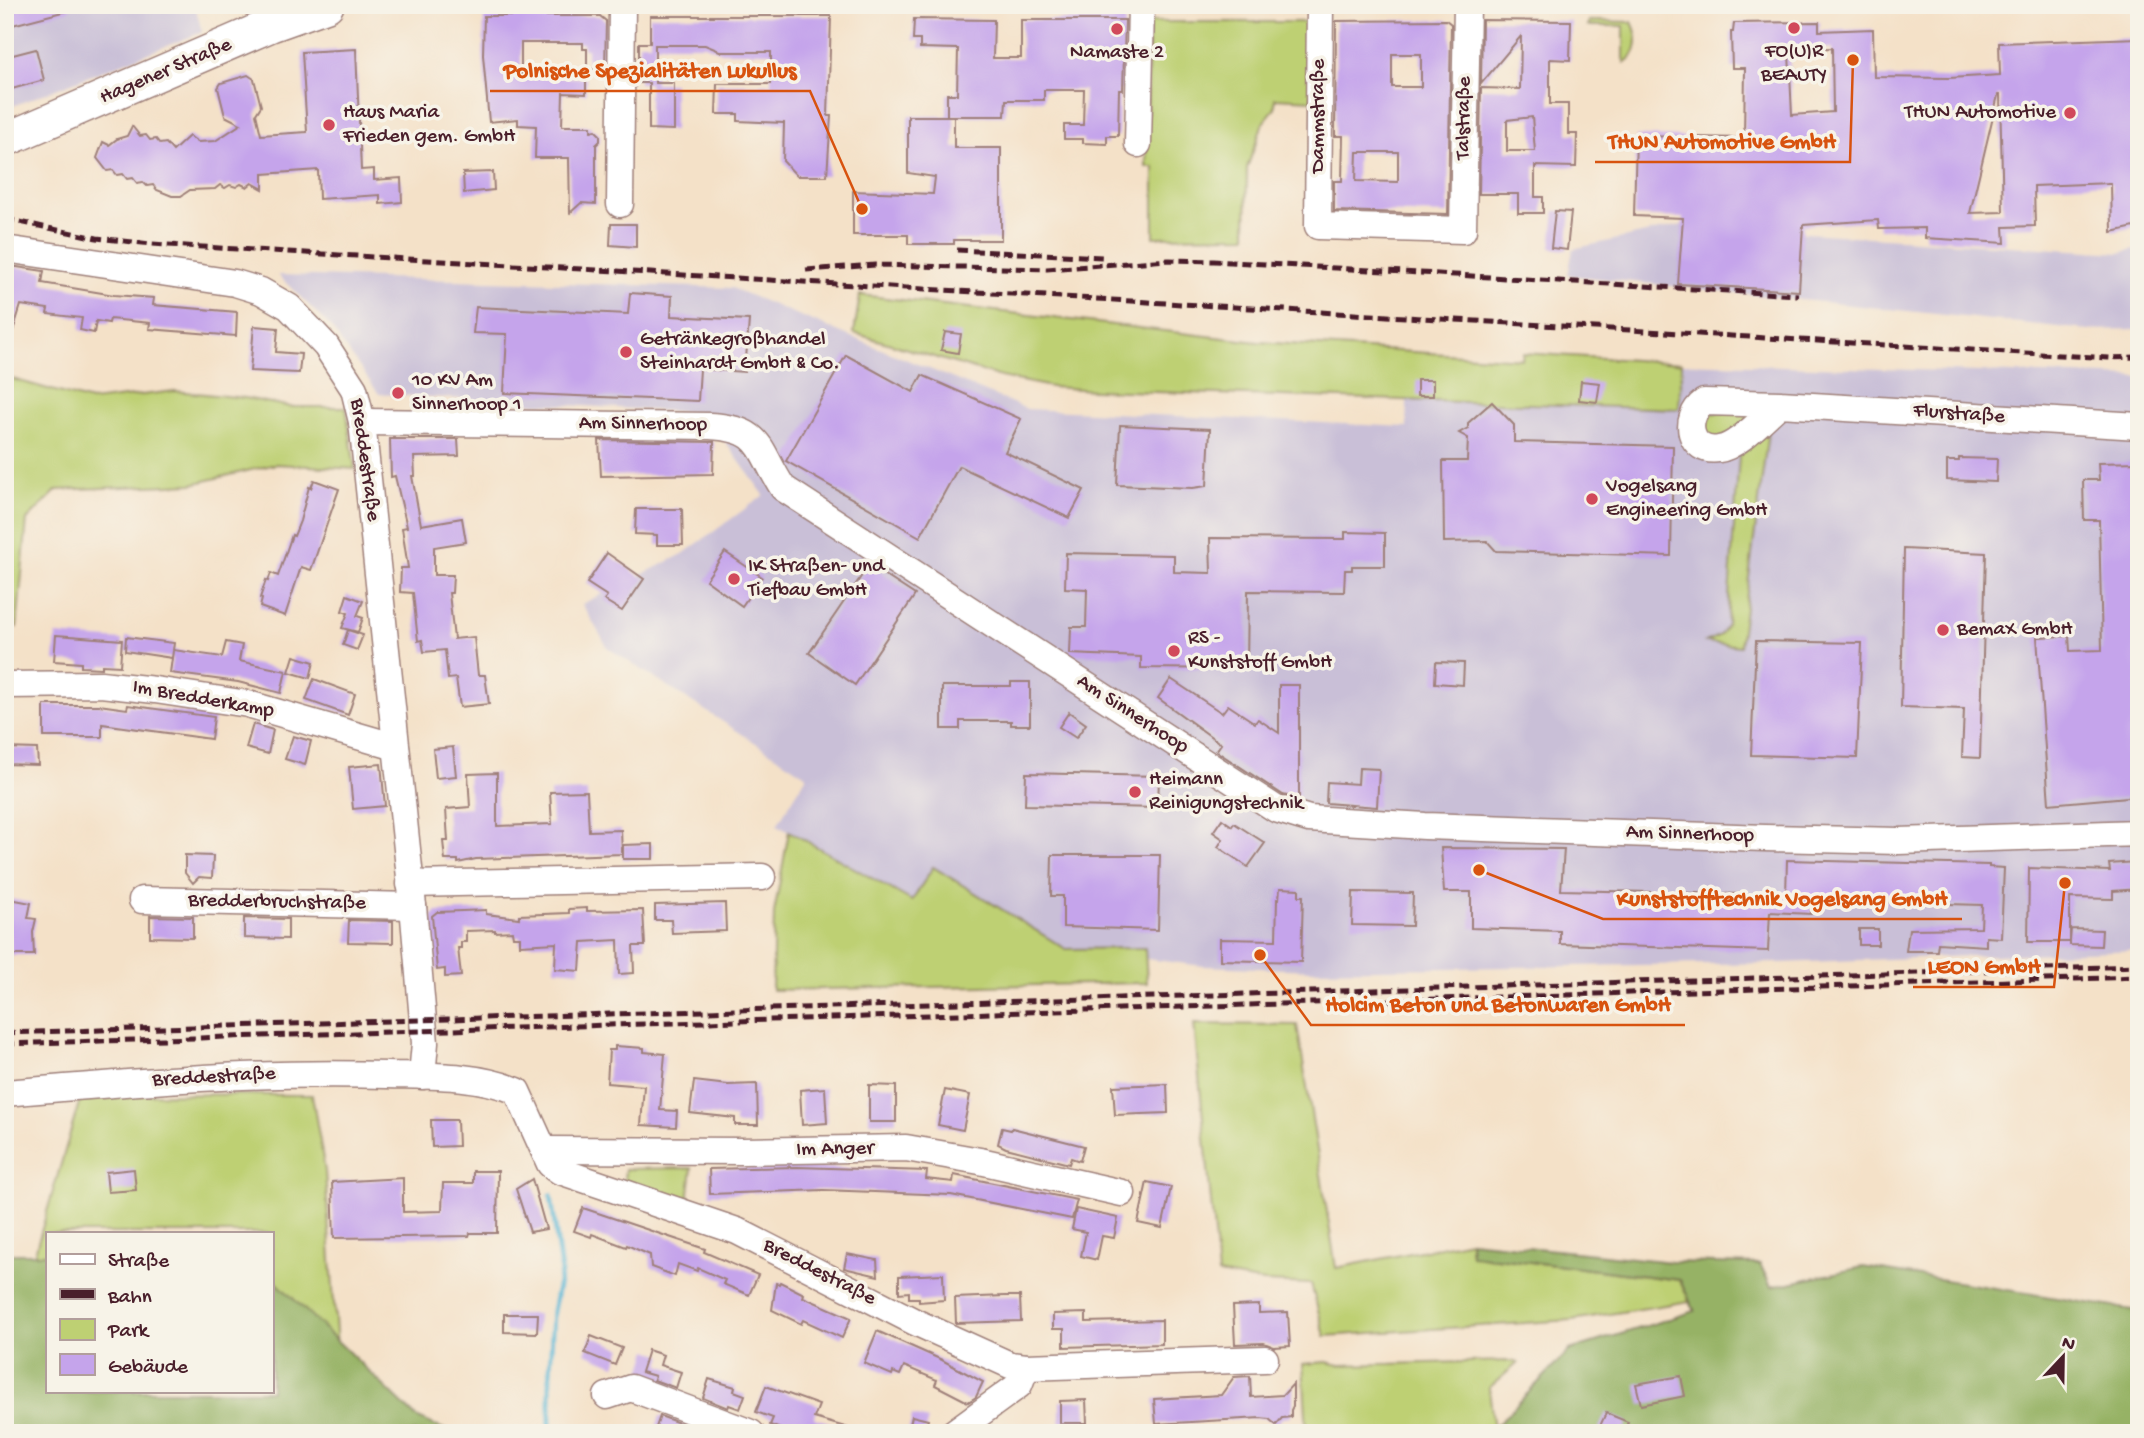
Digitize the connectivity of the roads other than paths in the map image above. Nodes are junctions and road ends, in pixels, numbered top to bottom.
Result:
1 (327, 5) edge
2 (622, 5) edge
3 (1141, 5) edge
4 (1320, 5) edge
5 (1467, 5) edge
6 (5, 140) edge
7 (1138, 144) dead end
8 (620, 204) dead end
9 (1463, 230) joint
10 (5, 249) edge
11 (1780, 404) dead end
12 (362, 422) junction
13 (2139, 426) edge
14 (5, 685) edge
15 (396, 747) junction
16 (2139, 833) edge
17 (762, 877) dead end
18 (411, 895) junction
19 (142, 900) dead end
20 (422, 1076) junction
21 (5, 1093) edge
22 (544, 1150) junction
23 (1122, 1193) dead end
24 (1265, 1359) dead end
25 (1026, 1367) junction
26 (607, 1396) dead end
27 (751, 1433) edge
28 (953, 1433) edge

1 - 6 main road, Hagener Straße
2 - 8 street
3 - 7 street
4 - 9 street, Dammstraße
5 - 9 street, Talstraße
10 - 12 street, Breddestraße
11 - 13 street, Flurstraße
12 - 15 street, Breddestraße
12 - 16 street, Am Sinnerhoop
14 - 15 street, Im Bredderkamp
15 - 18 street, Breddestraße
17 - 18 street
18 - 19 street, Bredderbruchstraße
18 - 20 street, Breddestraße
20 - 21 street, Breddestraße
20 - 22 street, Breddestraße
22 - 23 street, Im Anger
22 - 25 street, Breddestraße
24 - 25 street, Breddestraße
25 - 28 street
26 - 27 street

